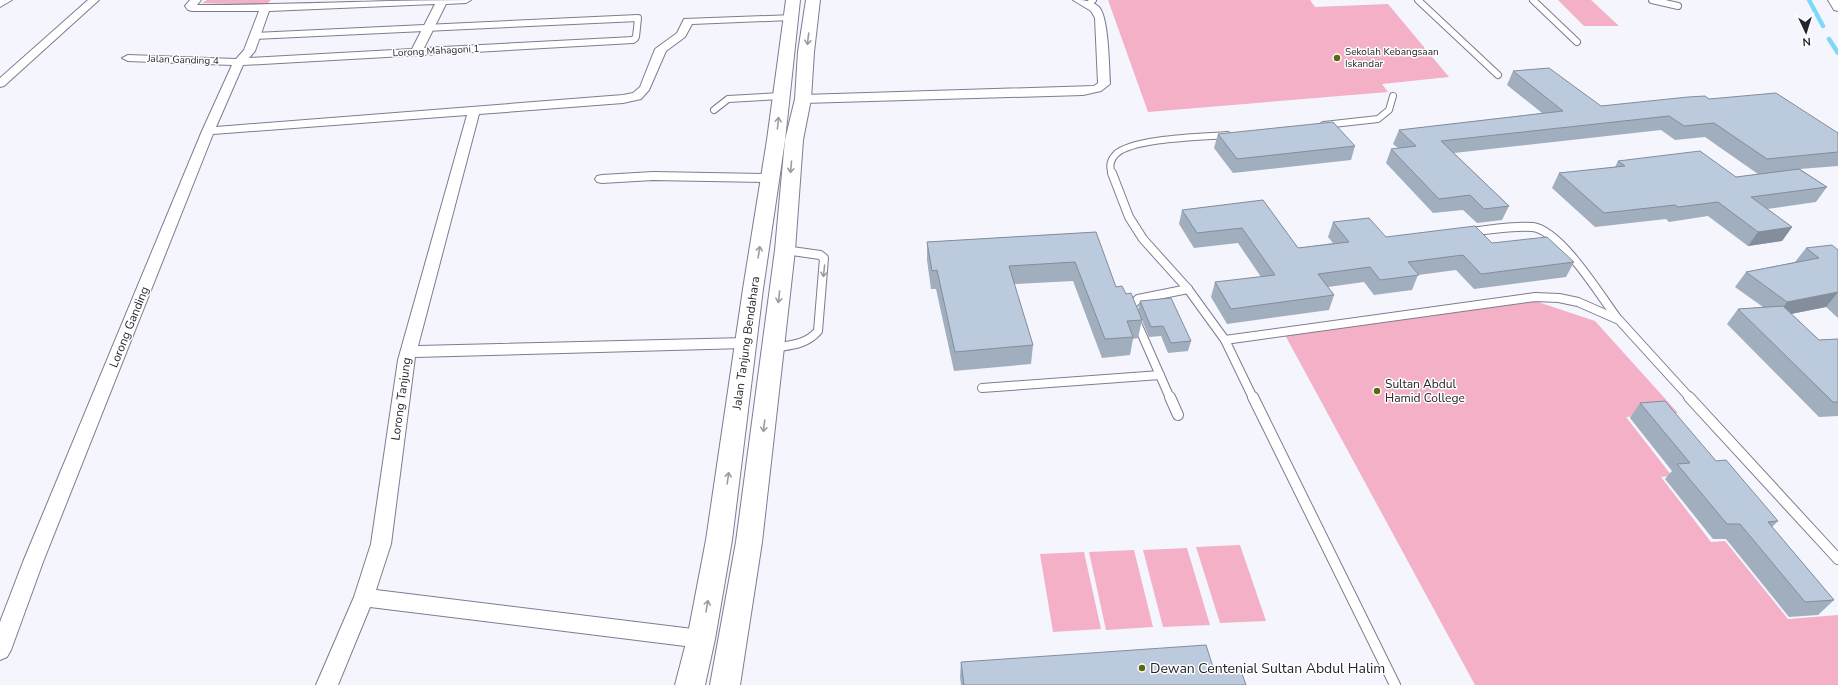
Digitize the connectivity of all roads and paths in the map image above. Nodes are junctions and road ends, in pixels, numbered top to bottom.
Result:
1 (7, 0) edge
2 (94, 0) edge
3 (466, 0) edge
4 (813, 0) edge
5 (1418, 0) edge
6 (1532, 0) edge
7 (1652, 0) edge
8 (1833, 0) edge
9 (442, 1) junction
10 (1086, 2) edge
11 (0, 4) edge
12 (196, 4) edge
13 (1678, 6) dead end
14 (265, 8) junction
15 (1838, 8) edge
16 (791, 9) edge
17 (428, 28) junction
18 (254, 36) junction
19 (633, 40) joint
20 (1577, 42) dead end
21 (416, 53) junction
22 (128, 58) dead end
23 (239, 62) junction
24 (1498, 76) dead end
25 (0, 84) edge
26 (781, 96) junction
27 (1393, 96) dead end
28 (803, 99) junction
29 (474, 110) junction
30 (714, 110) dead end
31 (1316, 126) edge
32 (208, 132) junction
33 (1238, 134) edge
34 (602, 178) dead end
35 (769, 178) junction
36 (1468, 232) edge
37 (785, 250) junction
38 (1188, 289) junction
39 (1619, 320) junction
40 (1225, 340) junction
41 (746, 343) junction
42 (774, 348) junction
43 (408, 352) junction
44 (1160, 375) junction
45 (982, 388) dead end
46 (1178, 415) dead end
47 (1838, 559) edge
48 (364, 597) junction
49 (701, 639) junction
50 (0, 650) edge
51 (327, 685) edge
52 (690, 685) edge
53 (725, 685) edge
54 (1395, 685) edge

1 - 11 street
2 - 25 street
3 - 9 street
4 -> 28 main road
5 - 24 lane
6 - 20 lane
7 - 13 lane
8 - 15 street
9 - 14 street
9 - 17 street
10 - 28 street
12 - 14 street
14 - 18 street, Lorong Ganding
16 - 26 main road, Jalan Tanjung Bendahara
16 - 29 street
17 - 18 lane
17 - 19 lane
17 - 21 street
18 - 23 street, Lorong Ganding
19 - 21 street, Lorong Mahagoni 1
21 - 23 street, Lorong Mahagoni 1
22 - 23 street, Jalan Ganding 4
23 - 32 street, Lorong Ganding
26 - 30 lane
35 -> 26 main road, Jalan Tanjung Bendahara
27 - 31 lane
28 -> 37 main road
29 - 32 street
29 - 43 street, Lorong Tanjung
32 - 50 street, Lorong Ganding
33 - 38 lane
34 - 35 street
41 -> 35 main road, Jalan Tanjung Bendahara
36 - 39 lane
37 -> 42 main road
37 -> 42 lane
38 - 40 lane
38 - 44 lane
39 - 40 lane
39 - 47 lane
40 - 54 lane
41 - 43 street
49 -> 41 main road, Jalan Tanjung Bendahara
42 -> 53 main road
43 - 48 street, Lorong Tanjung
44 - 45 lane
44 - 46 lane
48 - 49 street
48 - 51 street, Lorong Tanjung
49 - 52 main road, Jalan Tanjung Bendahara

